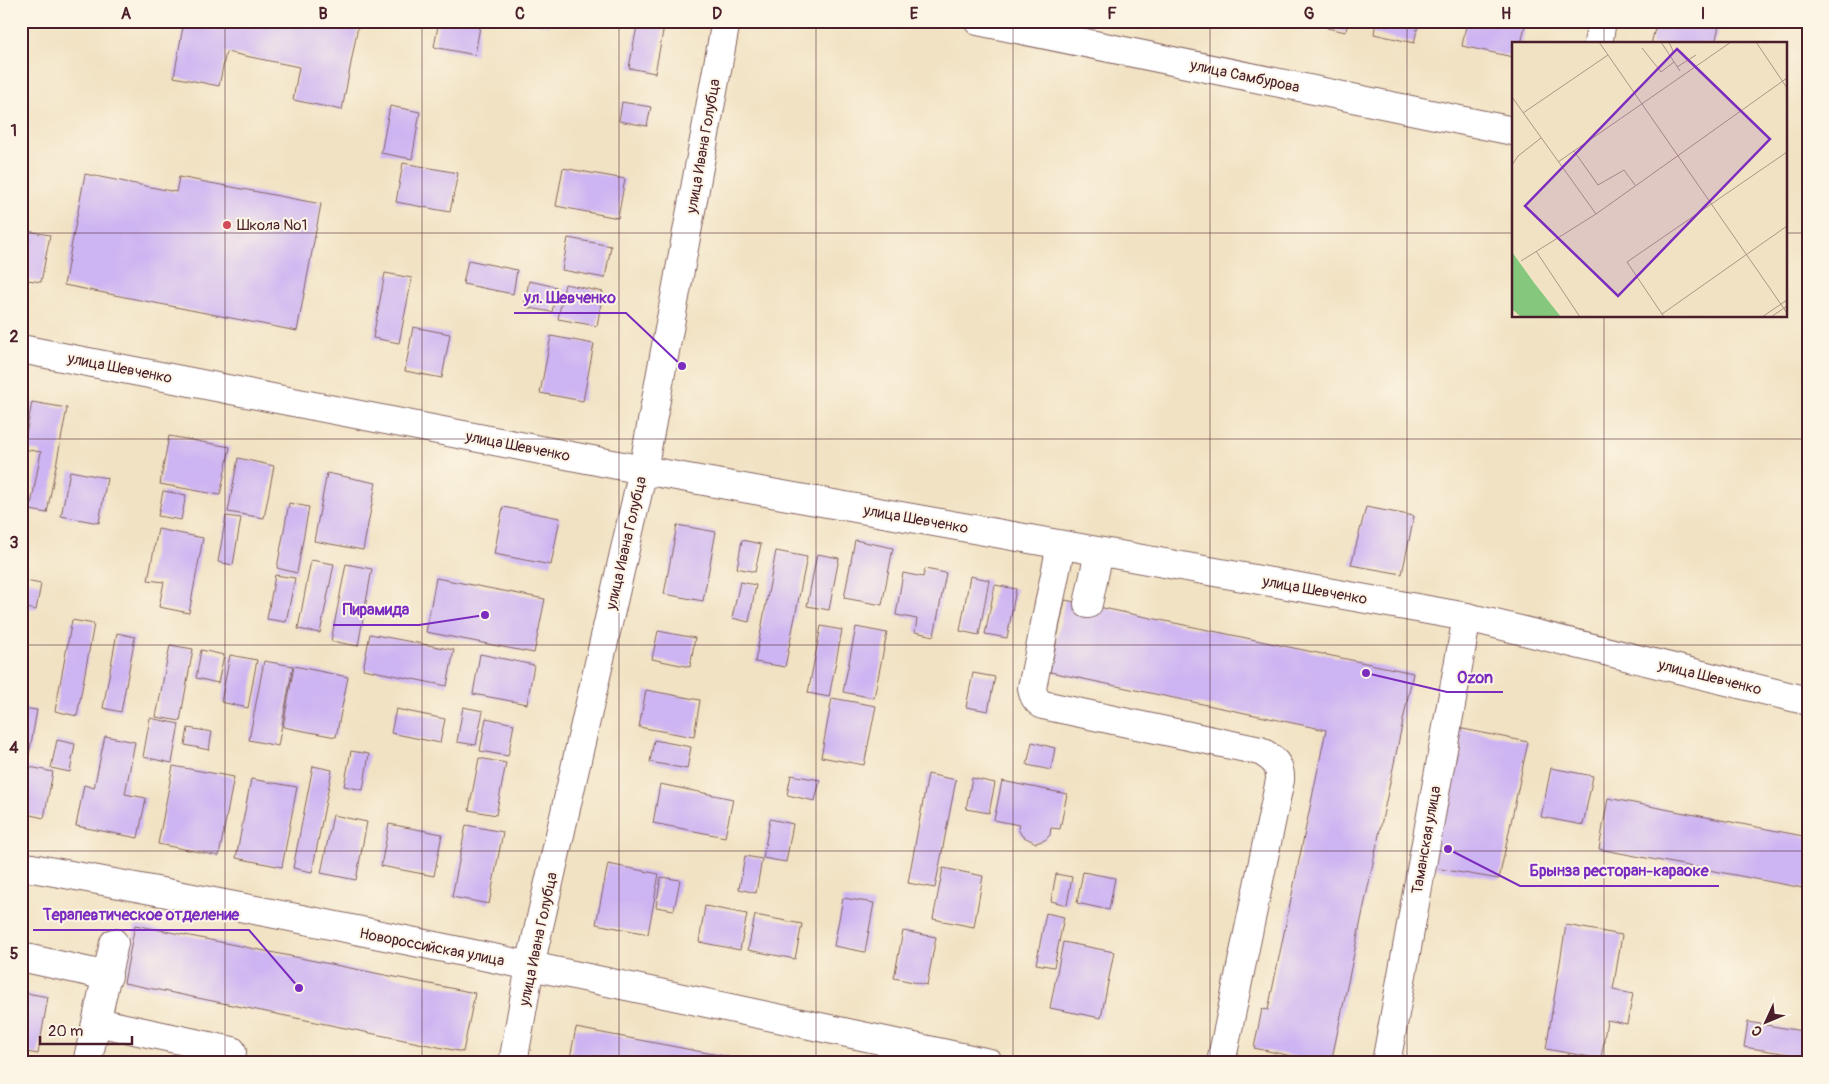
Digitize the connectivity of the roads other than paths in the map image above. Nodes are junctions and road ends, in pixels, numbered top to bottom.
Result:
1 (726, 21) edge
2 (978, 21) edge
3 (1602, 21) edge
4 (1598, 42) edge
5 (1512, 131) edge
6 (21, 349) edge
7 (643, 470) junction
8 (1061, 545) junction
9 (1099, 552) junction
10 (1088, 604) dead end
11 (1467, 617) junction
12 (1808, 701) edge
13 (21, 866) edge
14 (114, 943) dead end
15 (21, 957) edge
16 (530, 966) junction
17 (108, 976) junction
18 (97, 1022) junction
19 (87, 1063) edge
20 (230, 1063) edge
21 (513, 1063) edge
22 (989, 1063) edge
23 (1222, 1063) edge
24 (1386, 1063) edge

1 - 7 street, улица Ивана Голубца
2 - 5 street, улица Самбурова
3 - 4 street
6 - 7 street, улица Шевченко
7 - 8 street, улица Шевченко
7 - 16 street, улица Ивана Голубца
8 - 9 street, улица Шевченко
8 - 23 street
9 - 10 street
9 - 11 street, улица Шевченко
11 - 12 street, улица Шевченко
11 - 24 street, Таманская улица
13 - 16 street, Новороссийская улица
14 - 17 street
15 - 17 street
16 - 21 street, улица Ивана Голубца
16 - 22 street, Новороссийская улица
17 - 18 street
18 - 19 street
18 - 20 street

